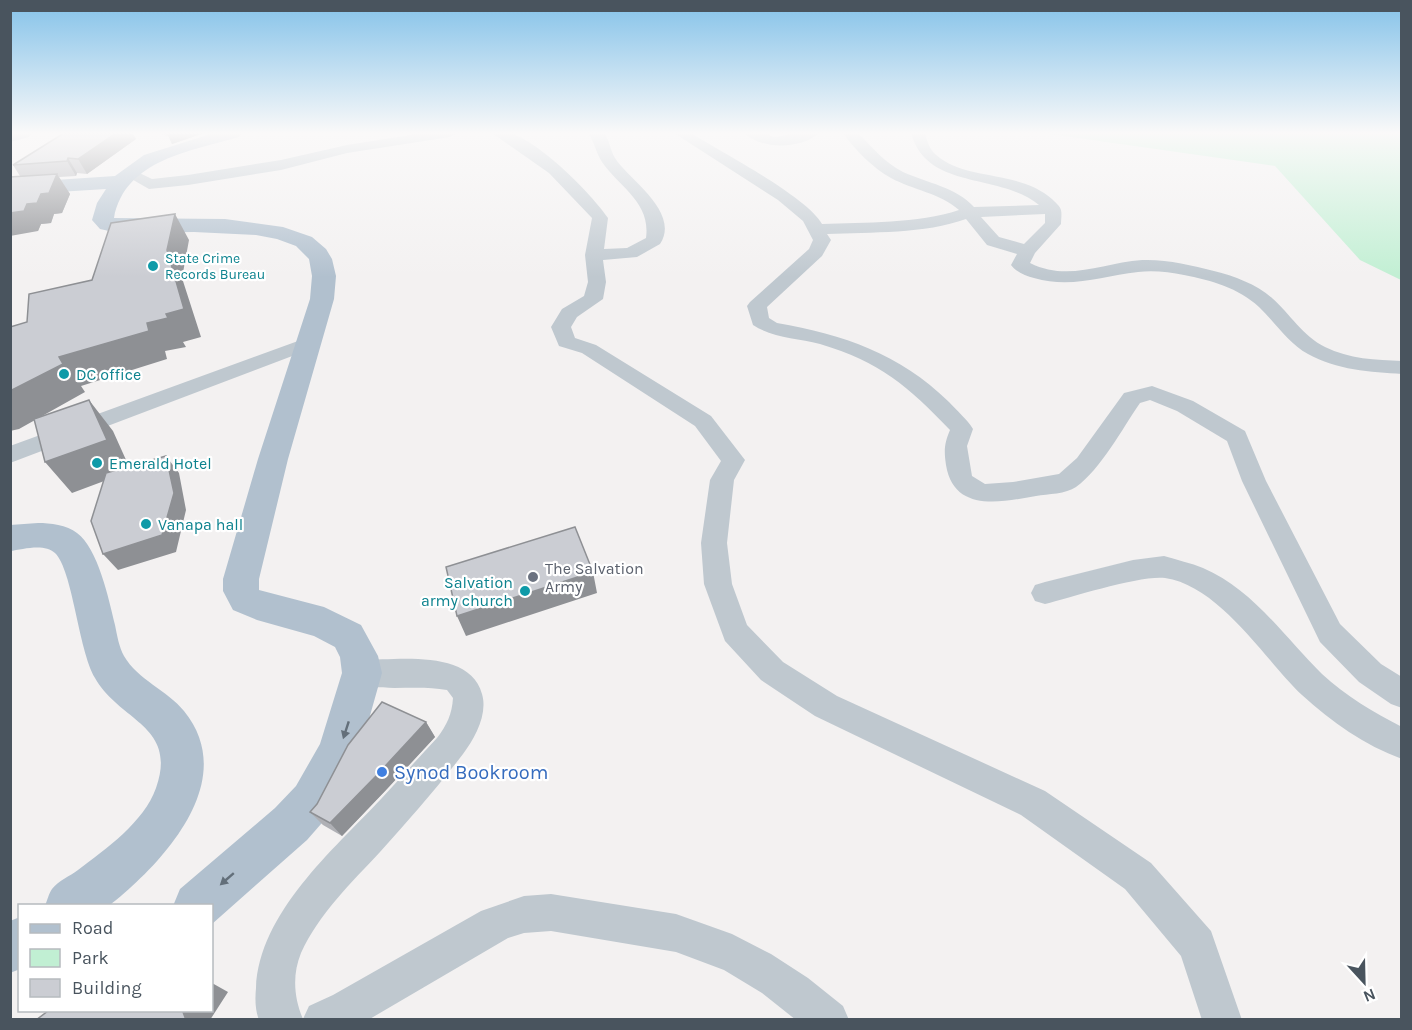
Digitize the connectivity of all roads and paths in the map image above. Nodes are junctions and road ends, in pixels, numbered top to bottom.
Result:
1 (85, 181) edge
2 (122, 181) edge
3 (139, 181) edge
4 (178, 181) edge
5 (566, 181) edge
6 (628, 181) edge
7 (758, 181) edge
8 (912, 181) edge
9 (999, 181) edge
10 (10, 189) edge
11 (1053, 209) junction
12 (970, 212) junction
13 (816, 229) junction
14 (1027, 251) junction
15 (594, 255) junction
16 (309, 343) junction
17 (1401, 368) edge
18 (10, 455) edge
19 (10, 538) edge
20 (1046, 593) dead end
21 (362, 673) junction
22 (1401, 694) edge
23 (1401, 744) edge
24 (72, 904) edge
25 (199, 904) edge
26 (283, 1020) edge
27 (323, 1020) edge
28 (829, 1020) edge
29 (1222, 1020) edge

1 - 10 main road
2 - 16 main road
3 - 4 street
5 - 15 street
6 - 15 street
7 - 13 street
8 - 12 street
9 - 11 street
11 - 12 street
11 - 14 street
12 - 13 street
12 - 14 street
13 - 22 street
14 - 17 street
15 - 29 street
16 - 18 street
16 - 21 main road
19 - 24 main road
20 - 23 street
21 -> 25 main road
21 - 26 street
27 - 28 street

